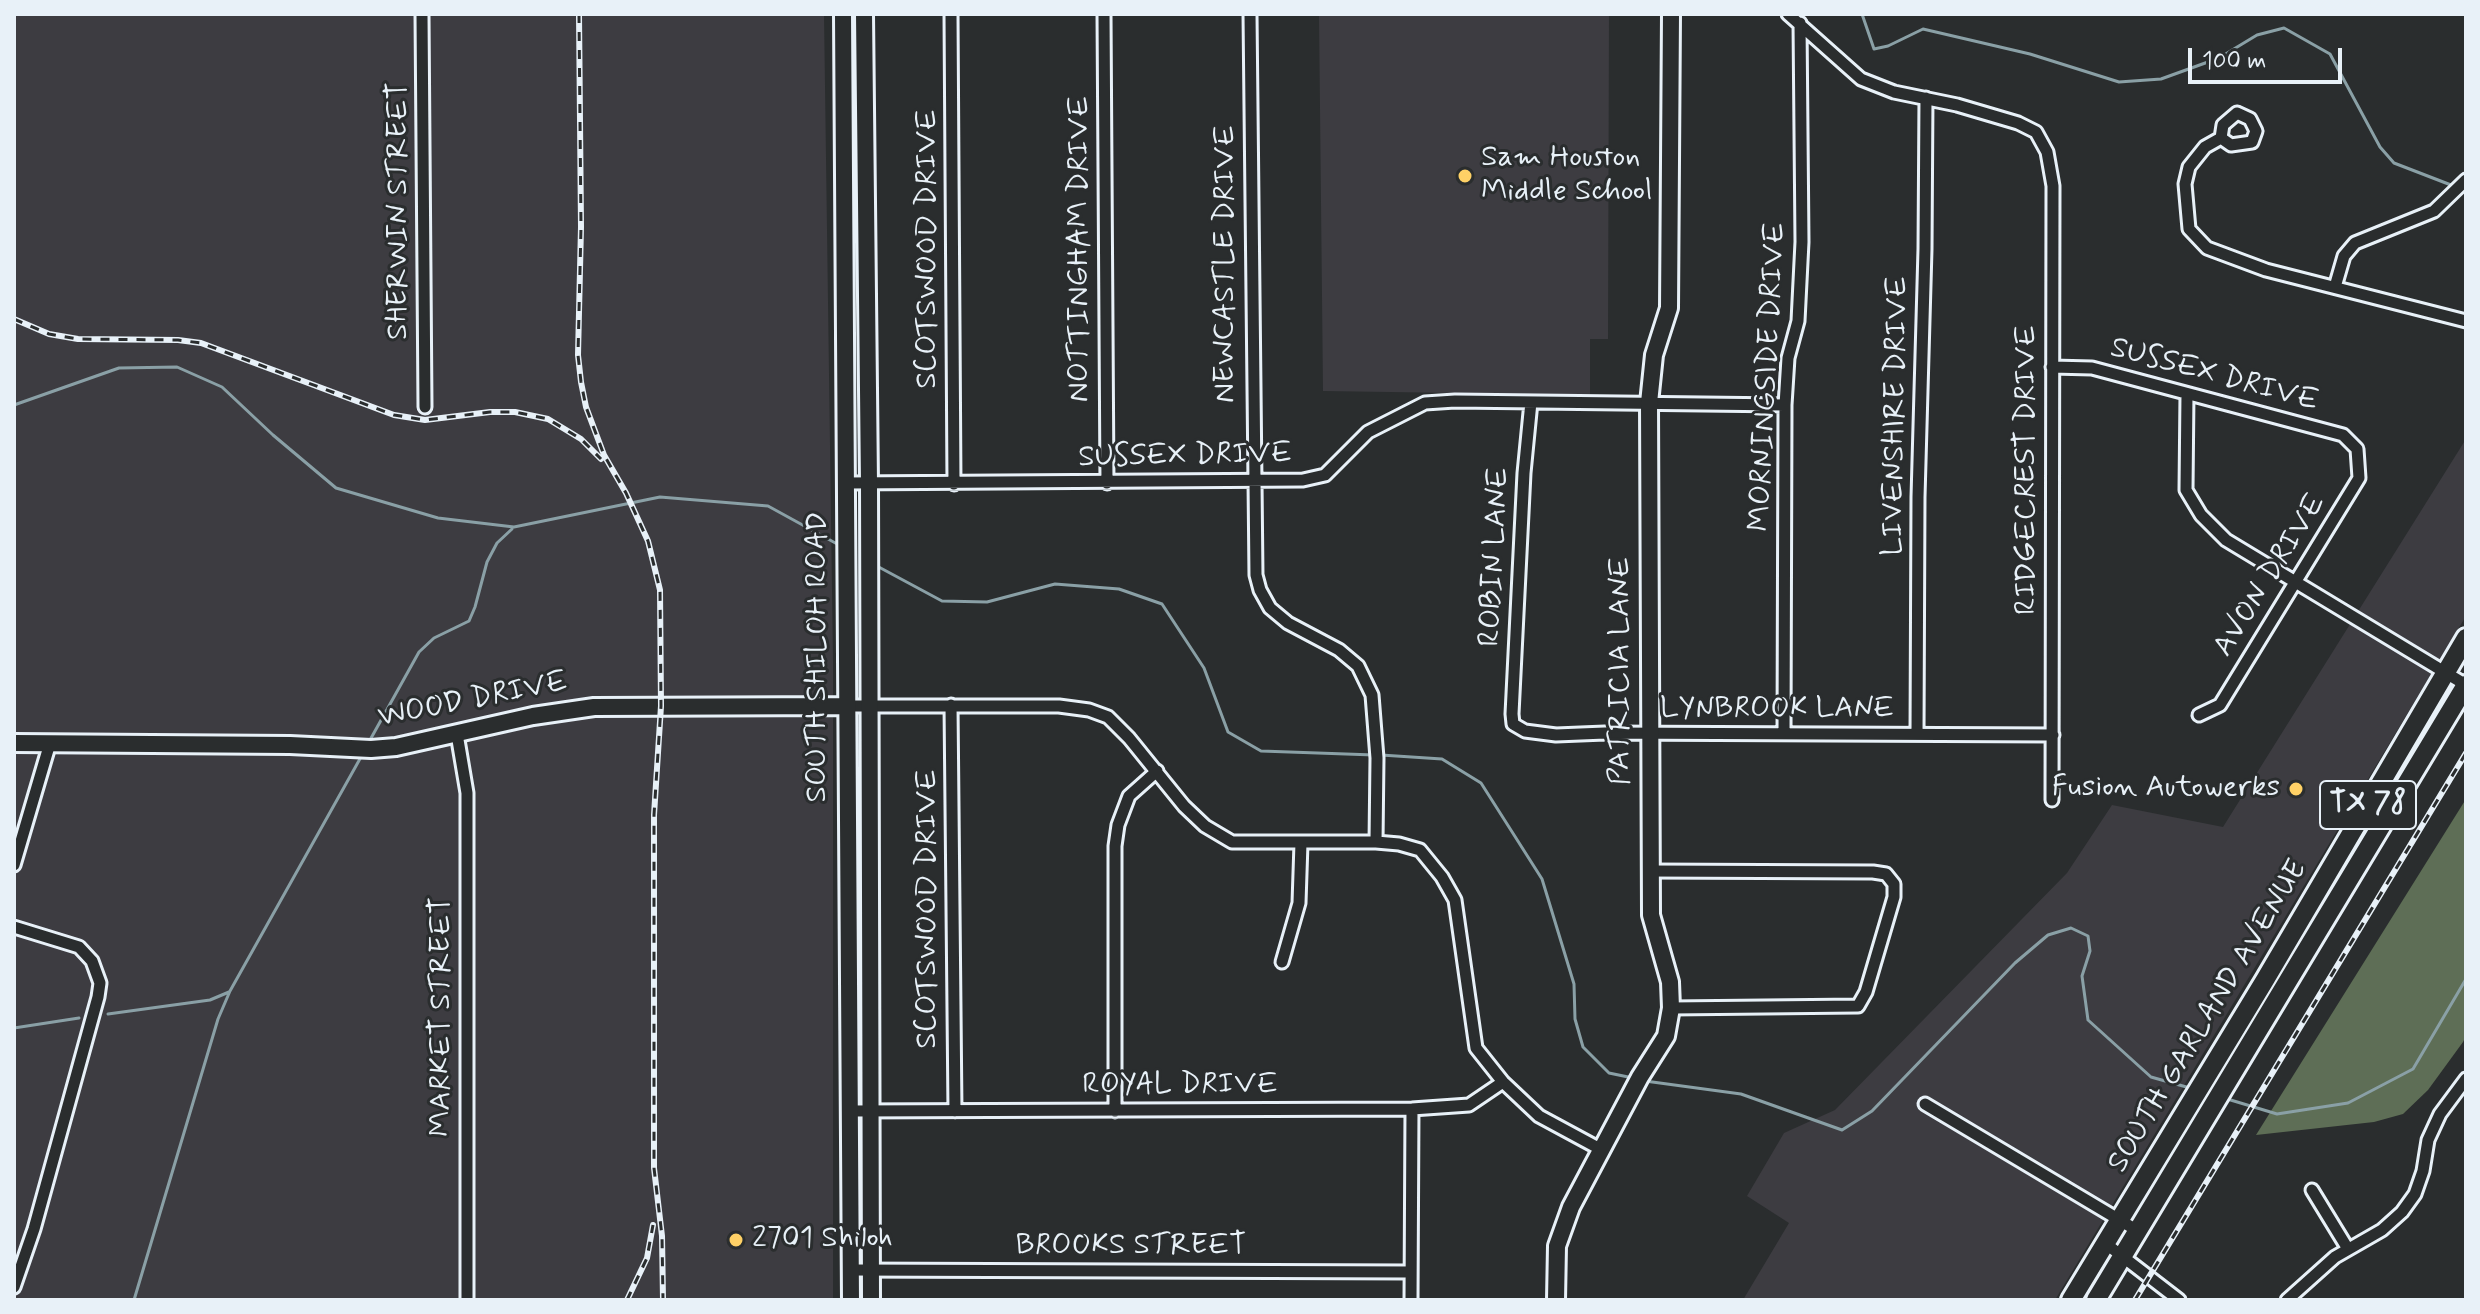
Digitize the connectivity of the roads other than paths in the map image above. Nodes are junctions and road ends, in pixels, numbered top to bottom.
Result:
1 (422, 14) edge
2 (843, 14) edge
3 (864, 14) edge
4 (951, 14) edge
5 (1104, 14) edge
6 (1250, 14) edge
7 (1671, 14) edge
8 (1788, 14) edge
9 (1800, 23) junction
10 (1926, 98) junction
11 (2221, 138) dead end
12 (2466, 180) edge
13 (2335, 287) junction
14 (2466, 321) edge
15 (2052, 367) junction
16 (2187, 394) junction
17 (1531, 402) junction
18 (1649, 403) junction
19 (1785, 405) junction
20 (425, 407) dead end
21 (2357, 449) joint
22 (1253, 482) junction
23 (847, 483) junction
24 (869, 483) junction
25 (1107, 483) junction
26 (954, 484) junction
27 (2296, 581) junction
28 (2466, 638) edge
29 (2445, 672) junction
30 (2466, 685) edge
31 (951, 705) junction
32 (846, 706) junction
33 (870, 706) junction
34 (1512, 714) joint
35 (2199, 715) dead end
36 (457, 734) junction
37 (1650, 734) junction
38 (1784, 734) junction
39 (1917, 734) junction
40 (2053, 735) junction
41 (14, 743) edge
42 (50, 743) junction
43 (1157, 771) junction
44 (2052, 800) dead end
45 (1376, 842) junction
46 (1301, 843) junction
47 (14, 865) edge
48 (1650, 871) junction
49 (14, 927) edge
50 (1282, 962) dead end
51 (1671, 1008) junction
52 (2466, 1079) edge
53 (1503, 1082) junction
54 (1925, 1104) dead end
55 (1412, 1109) junction
56 (871, 1110) junction
57 (850, 1111) junction
58 (955, 1111) junction
59 (1115, 1111) junction
60 (1602, 1150) junction
61 (2312, 1190) dead end
62 (2120, 1220) junction
63 (2138, 1231) junction
64 (2105, 1243) junction
65 (2348, 1249) junction
66 (2123, 1256) junction
67 (871, 1269) junction
68 (851, 1270) junction
69 (1411, 1272) junction
70 (14, 1287) edge
71 (467, 1300) edge
72 (851, 1300) edge
73 (871, 1300) edge
74 (1411, 1300) edge
75 (1556, 1300) edge
76 (2071, 1300) edge
77 (2096, 1300) edge
78 (2179, 1300) edge
79 (2287, 1300) edge

1 - 20 street, SHERWIN STREET
2 - 23 main road, SOUTH SHILOH ROAD
3 - 24 main road, SOUTH SHILOH ROAD
4 - 26 street, SCOTSWOOD DRIVE
5 - 25 street, NOTTINGHAM DRIVE
6 - 22 street, NEWCASTLE DRIVE
7 - 18 main road, PATRICIA LANE
8 - 9 street
9 - 10 street
9 - 19 street, MORNINGSIDE DRIVE
10 - 15 street, RIDGECREST DRIVE
10 - 39 street, LIVENSHIRE DRIVE
11 - 13 street
12 - 13 street
13 - 14 street
15 - 16 street, SUSSEX DRIVE
15 - 40 street, RIDGECREST DRIVE
16 - 21 street, SUSSEX DRIVE
16 - 27 street
17 - 18 street, SUSSEX DRIVE
17 - 22 street, SUSSEX DRIVE
17 - 34 street, ROBIN LANE
18 - 19 street, SUSSEX DRIVE
18 - 37 main road, PATRICIA LANE
19 - 38 street, MORNINGSIDE DRIVE
21 - 27 street, AVON DRIVE
22 - 25 street, SUSSEX DRIVE
22 - 45 street, NEWCASTLE DRIVE
23 - 24 street, SUSSEX DRIVE
23 - 32 main road, SOUTH SHILOH ROAD
24 - 26 street, SUSSEX DRIVE
24 - 33 main road, SOUTH SHILOH ROAD
25 - 26 street, SUSSEX DRIVE
27 - 29 street
27 - 35 street, AVON DRIVE
28 - 29 main road, SOUTH GARLAND AVENUE / TX 78
29 - 30 street
29 - 62 main road, SOUTH GARLAND AVENUE / TX 78
30 - 63 main road, SOUTH GARLAND AVENUE / TX 78
31 - 33 street
31 - 43 street
31 - 58 street, SCOTSWOOD DRIVE
32 - 33 street
32 - 36 main road, WOOD DRIVE
32 - 57 main road, SOUTH SHILOH ROAD
33 - 56 main road, SOUTH SHILOH ROAD
34 - 37 street, LYNBROOK LANE
36 - 42 main road, WOOD DRIVE
36 - 71 street, MARKET STREET
37 - 38 street, LYNBROOK LANE
37 - 48 main road, PATRICIA LANE
38 - 39 street, LYNBROOK LANE
39 - 40 street, LYNBROOK LANE
40 - 44 street, RIDGECREST DRIVE
41 - 42 main road, WOOD DRIVE
42 - 47 street
43 - 46 street
43 - 59 street
45 - 46 street
45 - 53 street
46 - 50 street
48 - 51 main road, PATRICIA LANE
48 - 51 street
49 - 70 street
51 - 60 main road, PATRICIA LANE
52 - 65 street
53 - 55 street, ROYAL DRIVE
53 - 60 street
54 - 62 street
55 - 59 street, ROYAL DRIVE
55 - 69 street
56 - 57 street, ROYAL DRIVE
56 - 58 street, ROYAL DRIVE
56 - 67 main road, SOUTH SHILOH ROAD
57 - 68 main road, SOUTH SHILOH ROAD
58 - 59 street, ROYAL DRIVE
60 - 75 main road, PATRICIA LANE
61 - 65 street
62 - 63 street
62 - 64 main road, SOUTH GARLAND AVENUE / TX 78
63 - 66 main road, SOUTH GARLAND AVENUE / TX 78
64 - 66 street
64 - 76 main road, SOUTH GARLAND AVENUE / TX 78
65 - 79 street
66 - 77 main road, SOUTH GARLAND AVENUE / TX 78
66 - 78 street
67 - 68 street, BROOKS STREET
67 - 69 street, BROOKS STREET
67 - 73 main road, SOUTH SHILOH ROAD
68 - 72 main road, SOUTH SHILOH ROAD
69 - 74 street

